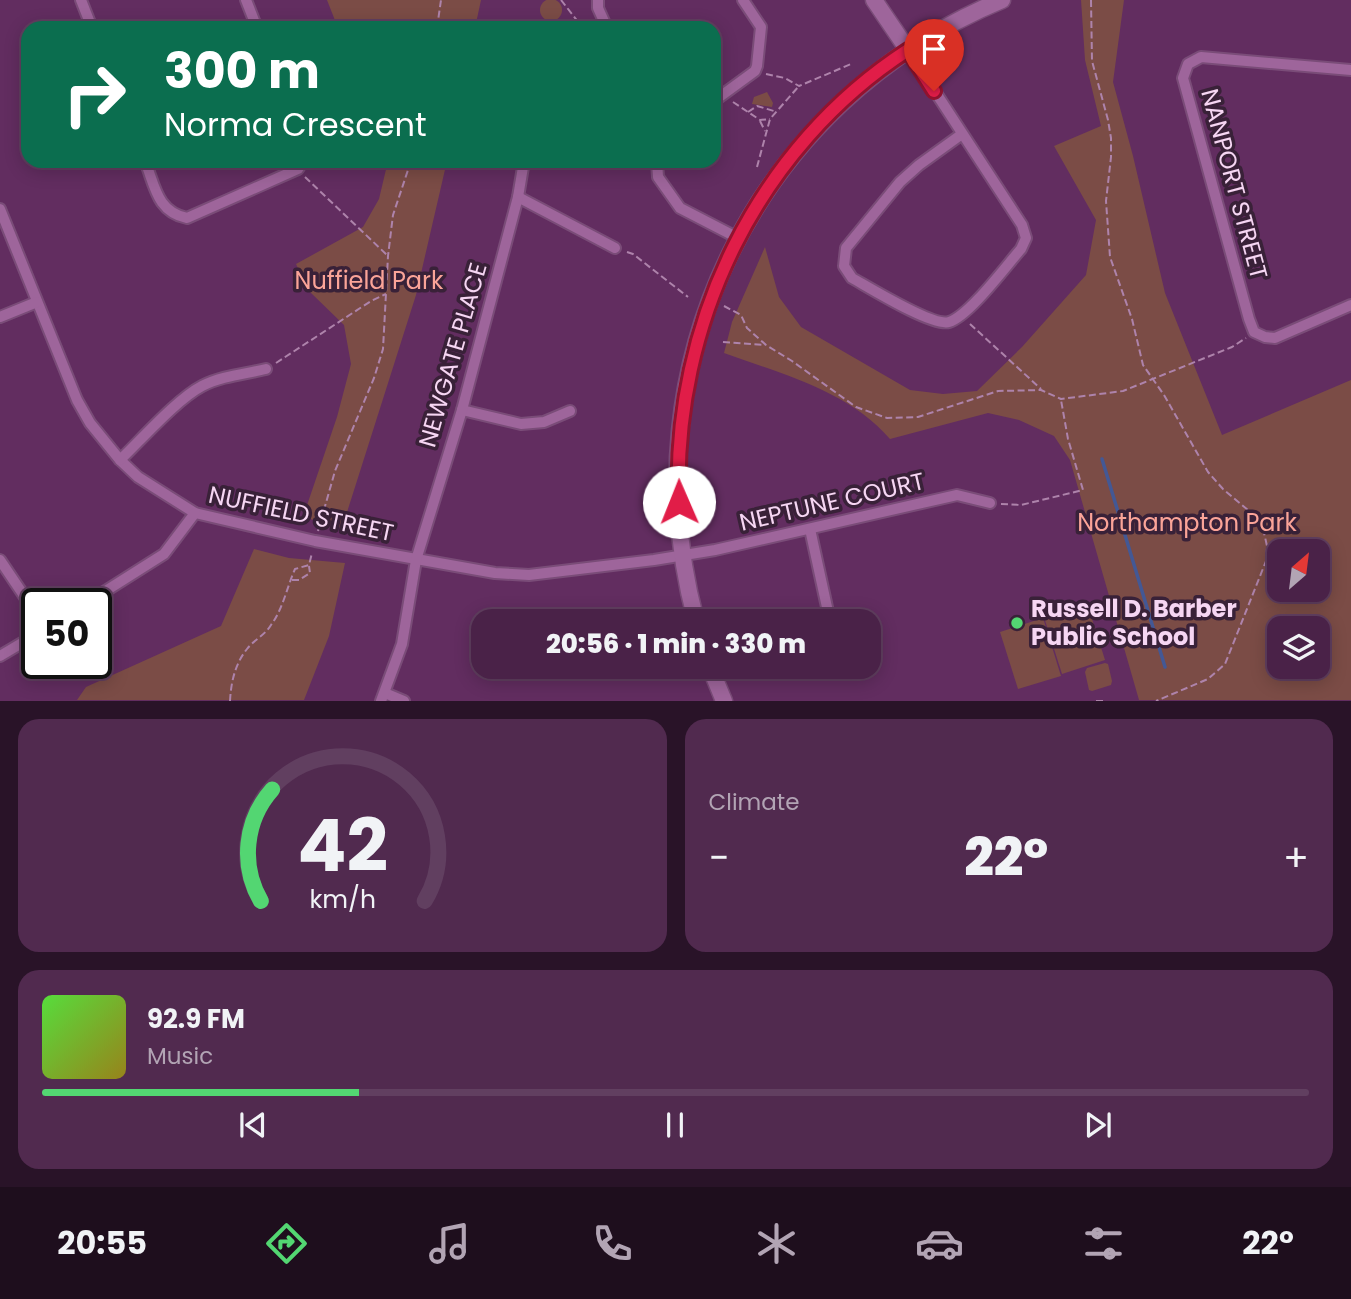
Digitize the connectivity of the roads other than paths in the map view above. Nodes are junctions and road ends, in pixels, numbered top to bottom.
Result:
1 (81, 0) edge
2 (246, 0) edge
3 (598, 0) edge
4 (743, 0) edge
5 (874, 0) edge
6 (1002, 0) edge
7 (89, 21) edge
8 (254, 21) edge
9 (604, 21) edge
10 (908, 50) junction
11 (1351, 70) edge
12 (721, 96) edge
13 (962, 134) junction
14 (148, 168) edge
15 (294, 168) edge
16 (523, 168) edge
17 (657, 168) edge
18 (519, 197) junction
19 (0, 209) edge
20 (738, 238) junction
21 (615, 248) road end
22 (37, 302) junction
23 (1351, 305) edge
24 (0, 317) edge
25 (266, 369) road end
26 (462, 410) junction
27 (570, 411) dead end
28 (120, 460) junction
29 (990, 503) road end
30 (195, 513) junction
31 (810, 529) junction
32 (683, 555) junction
33 (416, 560) junction
34 (0, 561) edge
35 (110, 588) edge
36 (21, 592) edge
37 (694, 609) edge
38 (828, 609) edge
39 (21, 644) edge
40 (0, 656) edge
41 (715, 679) edge
42 (383, 697) edge
43 (404, 701) edge
44 (724, 701) edge

1 - 7 street
2 - 8 street
3 - 9 street
4 - 12 street
5 - 10 main road
6 - 10 main road
10 - 13 street
10 - 20 main road
11 - 23 street, NANPORT STREET
13 - 13 street
14 - 15 street
16 - 18 street, NEWGATE PLACE
17 - 20 street
18 - 21 street
18 - 26 street, NEWGATE PLACE
19 - 22 street, NUFFIELD STREET
20 - 32 main road
22 - 24 street
22 - 28 street, NUFFIELD STREET
25 - 28 street
26 - 27 street
26 - 33 street, NEWGATE PLACE
28 - 30 street, NUFFIELD STREET
29 - 31 street, NEPTUNE COURT
30 - 33 street, NUFFIELD STREET
30 - 35 street
31 - 32 street, NEPTUNE COURT
31 - 38 street
32 - 33 street, NUFFIELD STREET
32 - 37 main road
33 - 42 street, NEWGATE PLACE
34 - 36 street
39 - 40 street
41 - 44 main road
42 - 43 street

